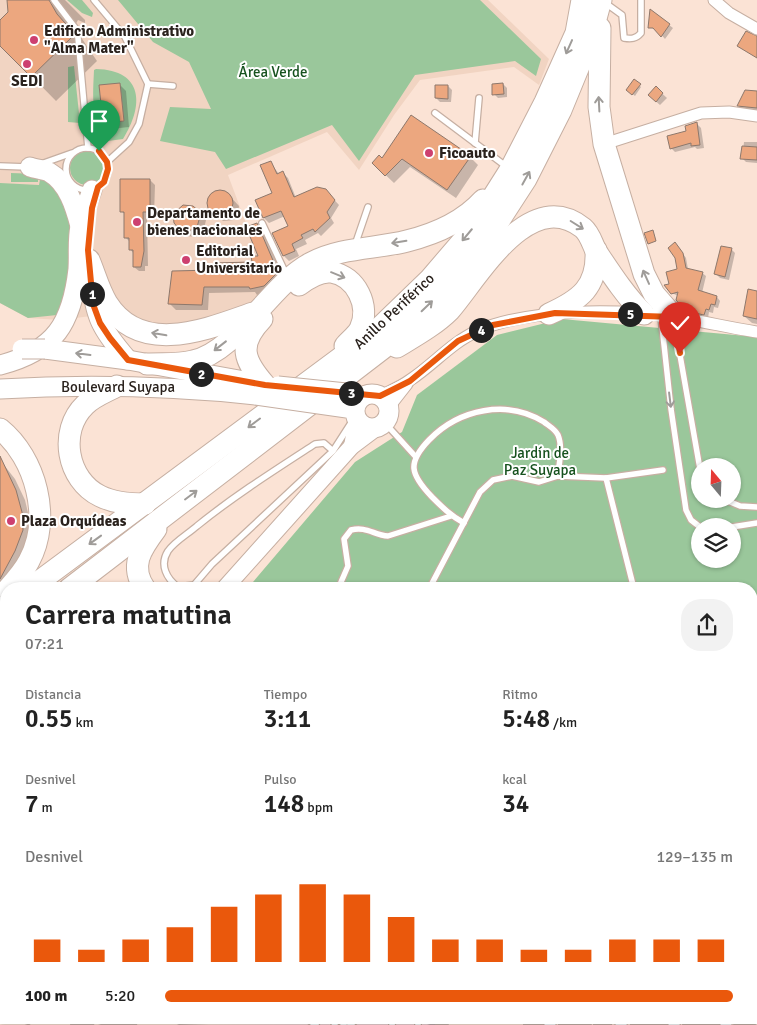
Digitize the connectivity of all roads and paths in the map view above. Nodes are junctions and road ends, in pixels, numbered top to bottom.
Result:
1 (54, 0) edge
2 (94, 0) edge
3 (582, 0) edge
4 (601, 0) edge
5 (641, 0) edge
6 (714, 0) edge
7 (757, 29) edge
8 (148, 84) junction
9 (173, 86) dead end
10 (479, 98) dead end
11 (435, 113) dead end
12 (757, 116) edge
13 (475, 143) junction
14 (604, 144) junction
15 (88, 148) junction
16 (72, 153) junction
17 (107, 162) junction
18 (0, 166) edge
19 (30, 167) junction
20 (510, 170) junction
21 (95, 188) junction
22 (368, 207) dead end
23 (262, 223) dead end
24 (80, 228) junction
25 (353, 249) junction
26 (596, 250) junction
27 (89, 260) junction
28 (288, 278) junction
29 (256, 312) junction
30 (549, 314) junction
31 (660, 316) junction
32 (757, 332) edge
33 (0, 351) edge
34 (138, 362) junction
35 (0, 365) edge
36 (320, 374) junction
37 (117, 386) junction
38 (0, 389) edge
39 (263, 389) junction
40 (365, 407) junction
41 (0, 429) edge
42 (332, 451) junction
43 (415, 456) junction
44 (697, 458) edge
45 (663, 470) dead end
46 (558, 476) junction
47 (606, 478) junction
48 (307, 495) junction
49 (145, 504) junction
50 (741, 506) edge
51 (757, 507) edge
52 (169, 513) junction
53 (451, 516) junction
54 (691, 520) edge
55 (464, 523) junction
56 (757, 523) edge
57 (741, 526) edge
58 (13, 582) edge
59 (39, 582) edge
60 (78, 582) edge
61 (142, 582) edge
62 (171, 582) edge
63 (197, 582) edge
64 (230, 582) edge
65 (239, 582) edge
66 (341, 582) edge
67 (433, 582) edge
68 (632, 582) edge

1 - 15 lane
2 - 8 lane
3 -> 20 highway, Anillo Periférico
4 - 5 lane
14 -> 4 highway
40 -> 4 highway, Anillo Periférico
6 - 7 street
8 - 9 lane
8 - 17 lane
10 - 13 lane
11 - 13 lane
12 - 14 street
13 - 20 lane
31 -> 14 highway
15 - 16 lane
15 - 17 lane
16 - 19 lane
16 - 21 lane
17 - 21 lane
18 - 19 lane
19 - 24 main road
20 -> 25 highway
20 -> 36 highway, Anillo Periférico
21 - 24 main road
21 - 27 main road
22 - 25 lane
23 - 28 lane
24 - 35 main road
25 - 28 highway
26 - 30 highway
26 - 31 highway
40 -> 26 highway
29 -> 27 highway
27 - 34 main road
28 - 29 highway
29 -> 34 highway
30 - 31 street
30 - 40 street
31 - 32 street
31 - 44 lane
31 -> 54 lane
34 -> 33 main road, Boulevard Suyapa, bridge
34 - 39 main road, Boulevard Suyapa
39 -> 36 highway
36 -> 49 highway, Anillo Periférico
37 - 38 main road, Boulevard Suyapa
37 - 39 main road, Boulevard Suyapa
37 - 49 highway
39 - 40 main road, Boulevard Suyapa, bridge
40 - 42 lane
40 - 43 lane
40 - 48 street
52 -> 40 highway, Anillo Periférico
41 - 58 highway
42 - 62 lane
42 - 63 lane
43 - 46 lane
43 - 53 lane
45 - 47 lane
46 - 47 lane
46 - 55 lane
47 - 68 lane
48 - 64 street
48 - 65 street
49 -> 59 highway, Anillo Periférico
50 - 51 lane
52 - 60 highway, Anillo Periférico
52 - 61 highway
53 - 55 lane
53 - 66 lane
55 - 67 lane
56 - 57 lane

